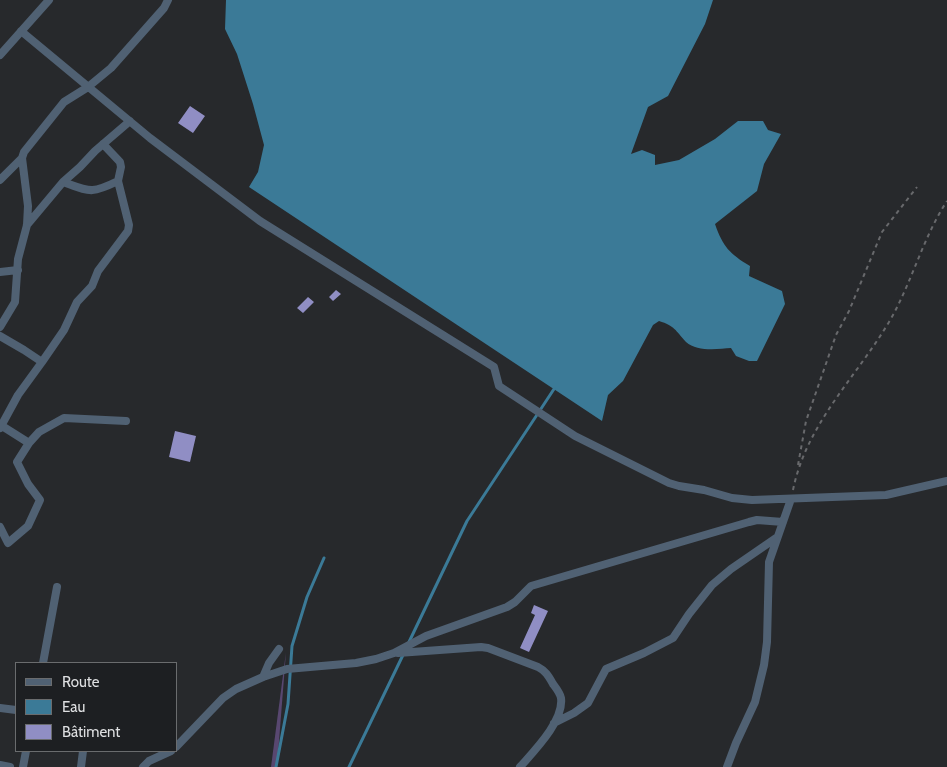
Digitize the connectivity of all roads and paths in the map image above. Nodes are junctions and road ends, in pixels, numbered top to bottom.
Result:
1 (49, 0) edge
2 (168, 0) edge
3 (21, 31) junction
4 (0, 55) edge
5 (88, 87) junction
6 (130, 121) junction
7 (103, 144) junction
8 (22, 158) junction
9 (0, 180) edge
10 (118, 181) junction
11 (63, 182) junction
12 (916, 187) dead end
13 (947, 201) edge
14 (27, 225) junction
15 (18, 270) junction
16 (0, 272) edge
17 (0, 327) edge
18 (0, 336) edge
19 (42, 362) junction
20 (126, 421) dead end
21 (1, 427) edge
22 (29, 443) junction
23 (796, 472) junction
24 (947, 481) edge
25 (791, 499) junction
26 (783, 522) junction
27 (0, 526) edge
28 (776, 538) junction
29 (57, 587) dead end
30 (279, 649) dead end
31 (394, 653) junction
32 (43, 662) edge
33 (263, 677) junction
34 (0, 708) edge
35 (15, 710) edge
36 (554, 723) junction
37 (178, 745) edge
38 (26, 752) edge
39 (83, 752) edge
40 (169, 752) edge
41 (0, 765) edge
42 (10, 767) edge
43 (23, 767) edge
44 (81, 767) edge
45 (143, 767) edge
46 (520, 767) edge
47 (727, 767) edge

1 - 3 street
2 - 5 street
3 - 4 street
3 - 5 street
5 - 6 street
5 - 8 street
6 - 7 street
6 - 25 street
7 - 10 street
7 - 11 street
8 - 9 street
8 - 14 street
10 - 11 street
10 - 19 street
11 - 14 street
12 - 23 path
13 - 23 path
14 - 15 street
15 - 16 street
15 - 17 street
18 - 19 street
19 - 21 street
20 - 22 street
21 - 22 street
22 - 27 street
23 - 25 path
24 - 25 street
25 - 26 street
26 - 28 street
26 - 31 street
28 - 36 street
28 - 47 street
29 - 32 street
30 - 33 street
31 - 33 street
31 - 36 street
33 - 37 street
34 - 35 street
36 - 46 street
38 - 43 street
39 - 44 street
40 - 45 street
41 - 42 street

